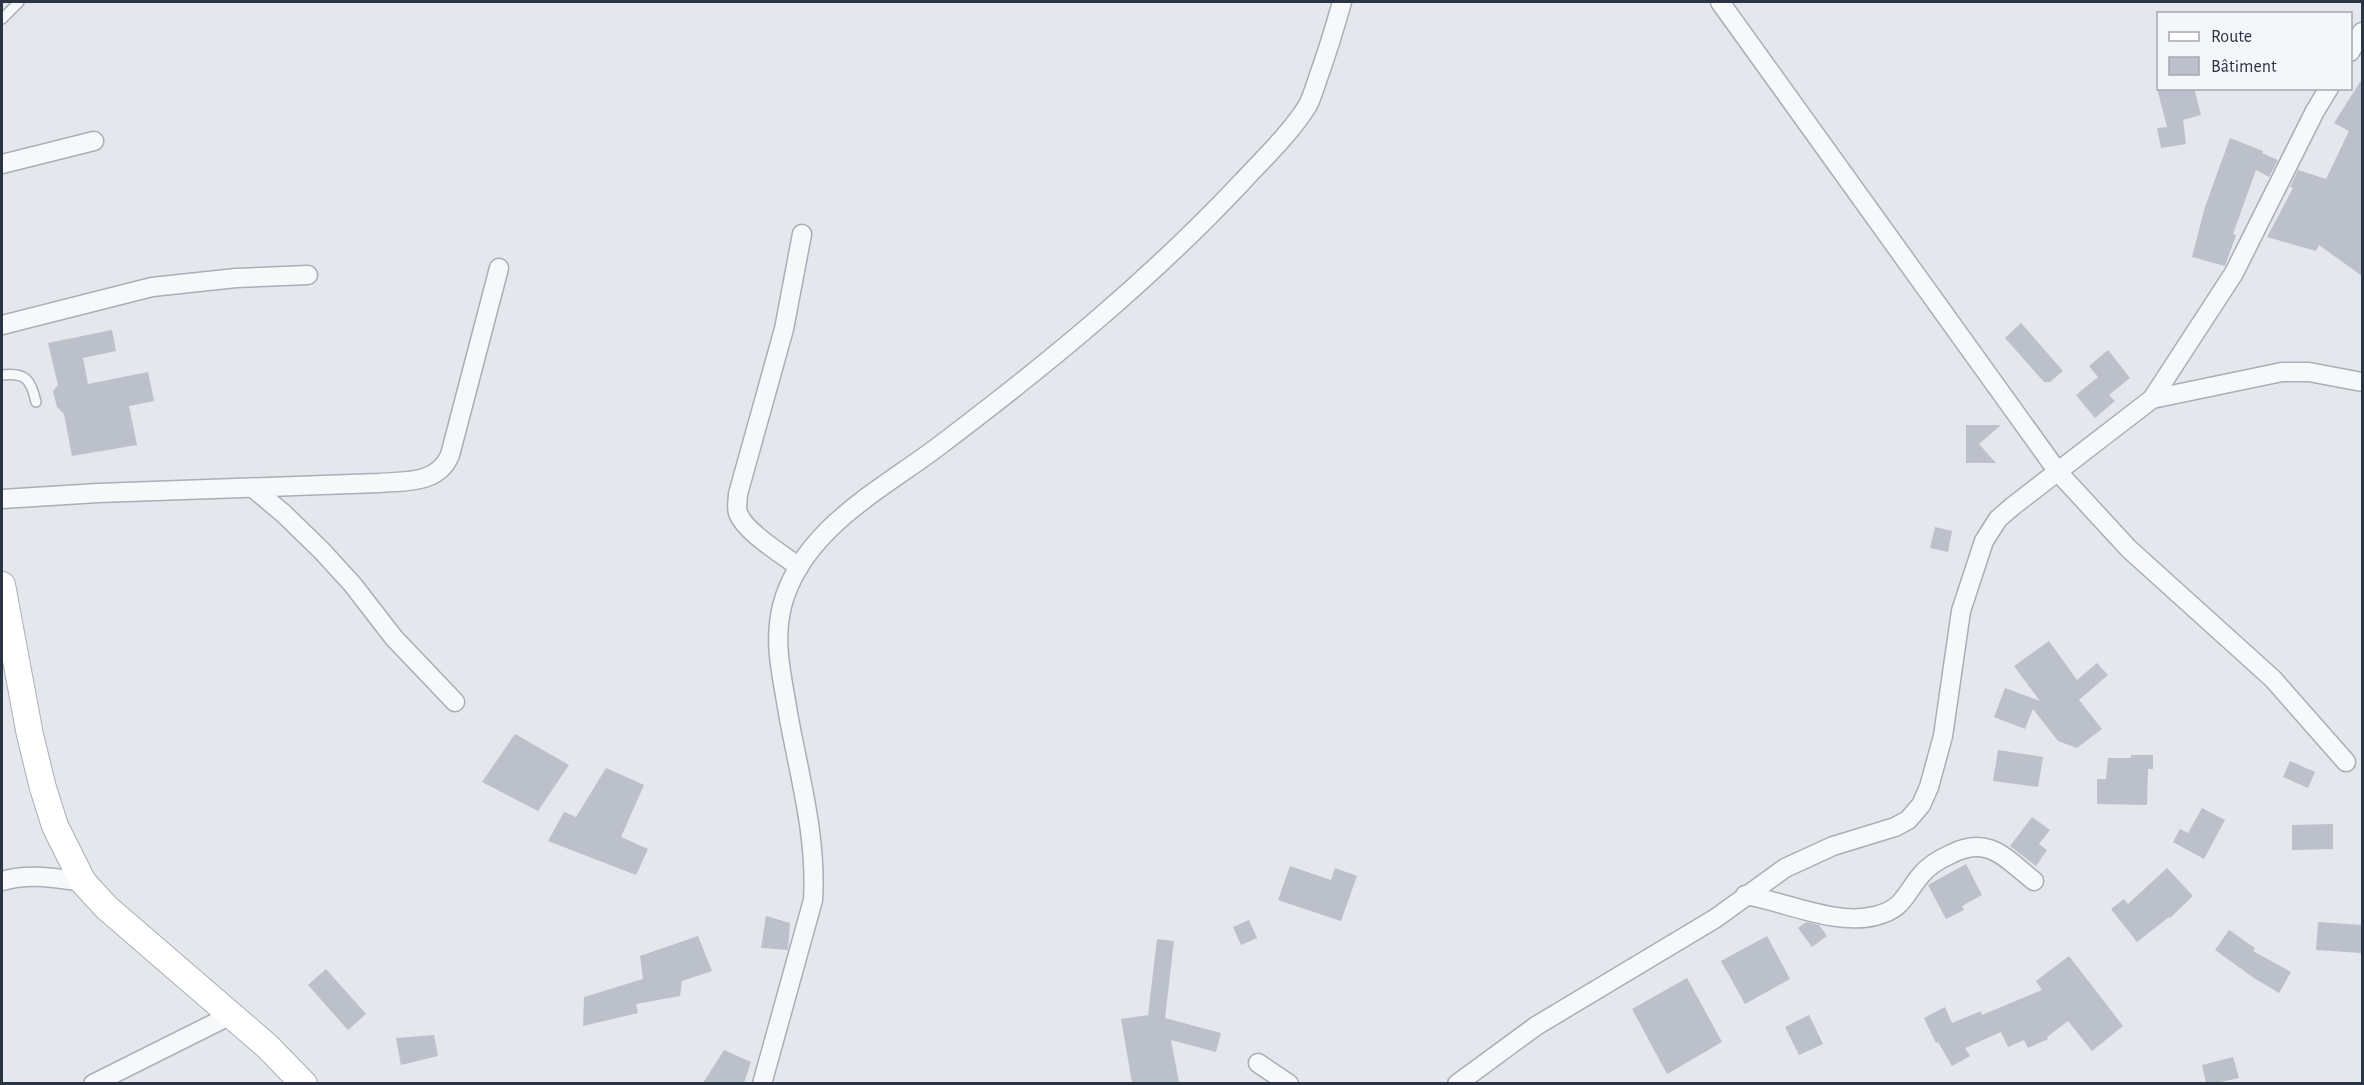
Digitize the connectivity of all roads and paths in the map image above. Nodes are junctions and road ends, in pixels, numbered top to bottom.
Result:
1 (19, 2) edge
2 (1342, 2) edge
3 (1720, 2) edge
4 (2, 19) edge
5 (2362, 32) edge
6 (2352, 49) edge
7 (2328, 90) edge
8 (94, 141) dead end
9 (2, 164) edge
10 (802, 234) dead end
11 (499, 268) dead end
12 (309, 275) dead end
13 (2, 326) edge
14 (2, 375) edge
15 (2362, 382) edge
16 (2152, 399) junction
17 (36, 402) dead end
18 (2058, 472) junction
19 (253, 488) junction
20 (2, 499) edge
21 (798, 567) junction
22 (2, 585) edge
23 (455, 702) dead end
24 (2346, 762) dead end
25 (2, 881) edge
26 (2034, 881) dead end
27 (83, 882) junction
28 (1745, 895) junction
29 (231, 1015) junction
30 (1258, 1063) dead end
31 (93, 1083) edge
32 (304, 1083) edge
33 (762, 1083) edge
34 (1289, 1083) edge
35 (1457, 1083) edge

1 - 4 lane
2 - 21 street
3 - 18 street
5 - 6 street
7 - 16 street
8 - 9 street
10 - 21 street
11 - 19 street
12 - 13 street
14 - 17 lane
15 - 16 street
16 - 18 street
18 - 24 street
18 - 28 street
19 - 20 street
19 - 23 street
21 - 33 street
22 - 27 main road
25 - 27 street
26 - 28 street
27 - 29 main road
28 - 35 street
29 - 31 street
29 - 32 main road
30 - 34 street

